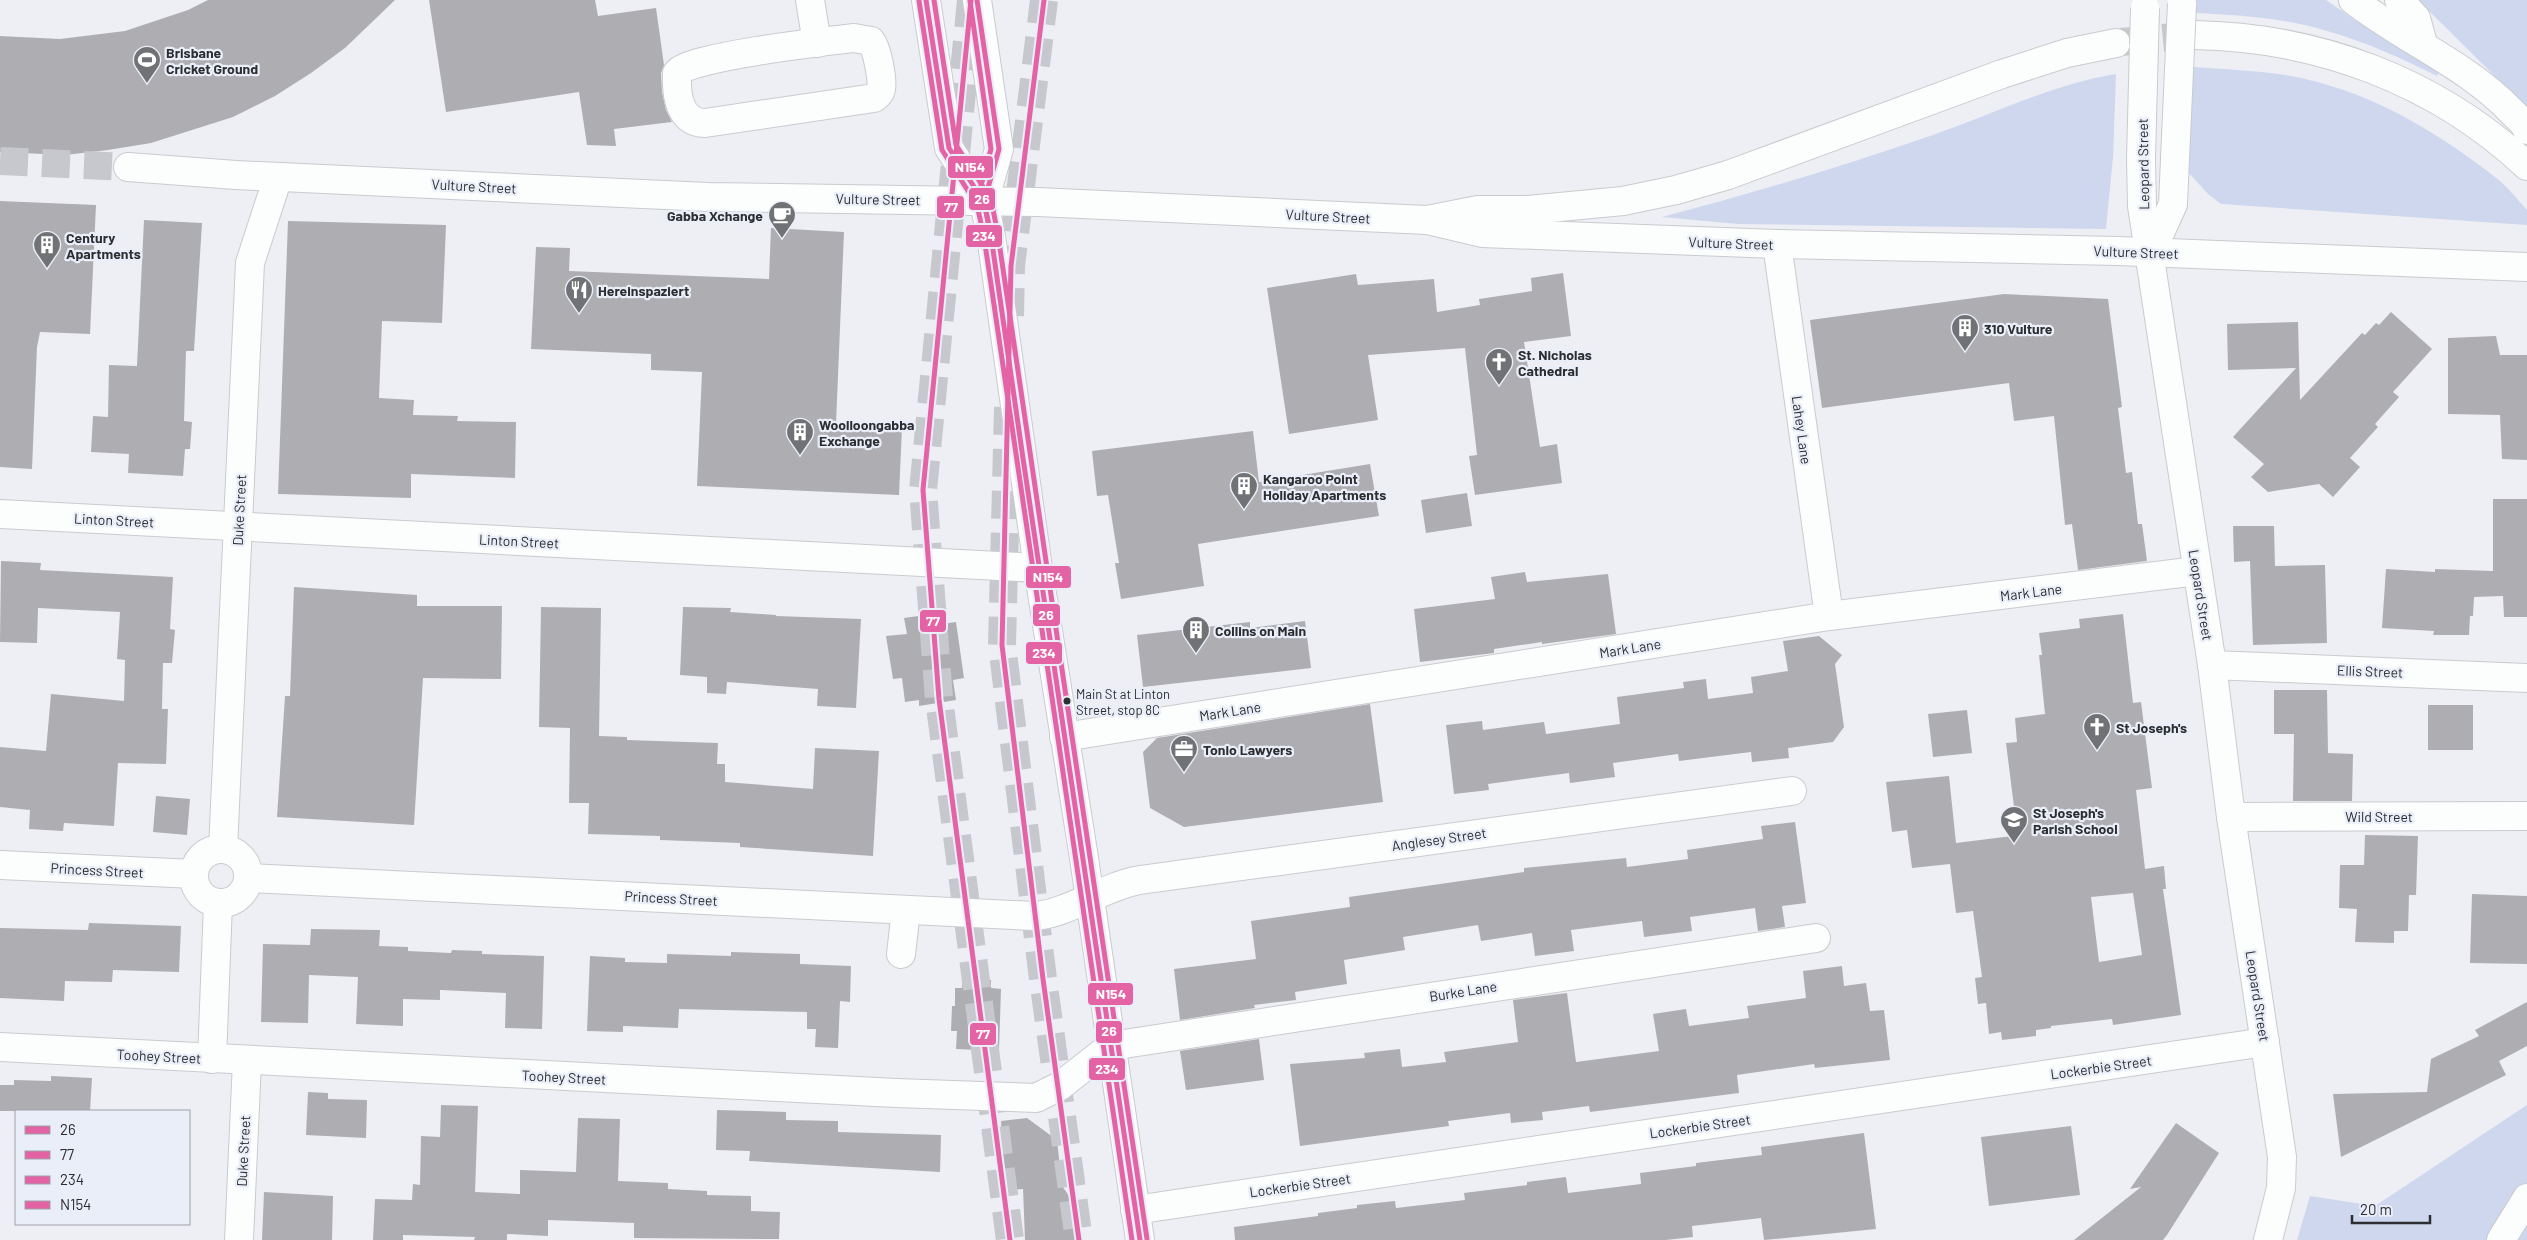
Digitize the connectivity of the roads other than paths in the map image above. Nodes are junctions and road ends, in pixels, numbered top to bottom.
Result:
1 (810, 0) edge
2 (926, 0) edge
3 (978, 0) edge
4 (2352, 0) edge
5 (2399, 0) edge
6 (2182, 2) edge
7 (2145, 4) edge
8 (2194, 35) tunnel mouth
9 (2116, 42) tunnel mouth
10 (817, 43) junction
11 (2423, 44) junction
12 (2527, 130) edge
13 (2527, 166) edge
14 (128, 168) tunnel mouth
15 (278, 177) junction
16 (984, 202) junction
17 (1427, 220) junction
18 (1776, 244) junction
19 (2151, 253) junction
20 (2527, 267) edge
21 (0, 514) edge
22 (238, 526) junction
23 (1038, 568) junction
24 (2197, 571) junction
25 (1830, 616) junction
26 (2212, 665) junction
27 (2527, 678) edge
28 (1064, 737) junction
29 (1792, 791) dead end
30 (2527, 816) edge
31 (2231, 817) junction
32 (223, 849) junction
33 (0, 866) edge
34 (194, 874) junction
35 (248, 878) junction
36 (1089, 896) junction
37 (218, 903) junction
38 (906, 910) junction
39 (1816, 938) dead end
40 (901, 954) dead end
41 (2265, 1042) junction
42 (1111, 1046) junction
43 (0, 1047) edge
44 (212, 1059) junction
45 (247, 1061) junction
46 (2527, 1198) edge
47 (1135, 1210) junction
48 (239, 1240) edge
49 (1140, 1240) edge
50 (2268, 1240) edge
51 (2501, 1240) edge

1 - 10 main road
2 - 16 main road
3 - 16 main road
4 - 11 main road
5 - 11 main road
6 - 19 main road, bridge
7 - 19 main road, Leopard Street, bridge
8 - 13 main road
9 - 17 main road
10 - 10 main road
11 - 12 main road
14 - 15 main road, Vulture Street
15 - 16 main road, Vulture Street
15 - 22 main road, Duke Street
16 - 17 main road, Vulture Street
16 - 23 main road
17 - 18 main road, Vulture Street
18 - 19 main road, Vulture Street
18 - 25 main road, Lahey Lane
19 - 20 main road, Vulture Street
19 - 24 main road, Leopard Street
21 - 22 main road, Linton Street
22 - 23 main road, Linton Street
22 - 32 main road, Duke Street
23 - 28 main road
24 - 25 main road, Mark Lane
24 - 26 main road, Leopard Street
25 - 28 main road, Mark Lane
26 - 27 main road, Ellis Street
26 - 31 main road, Leopard Street
28 - 36 main road
29 - 36 main road, Anglesey Street
30 - 31 main road, Wild Street
31 - 41 main road, Leopard Street
32 - 34 main road
32 - 35 main road
33 - 34 main road, Princess Street
34 - 37 main road
35 - 37 main road
35 - 38 main road, Princess Street
36 - 38 main road, Princess Street
36 - 42 main road
37 - 44 main road
38 - 40 main road
39 - 42 main road, Burke Lane
41 - 47 main road, Lockerbie Street
41 - 50 main road, Leopard Street
42 - 45 main road, Toohey Street
42 - 47 main road
43 - 44 main road, Toohey Street
44 - 45 main road, Toohey Street
45 - 48 main road, Duke Street
46 - 51 main road
47 - 49 main road

